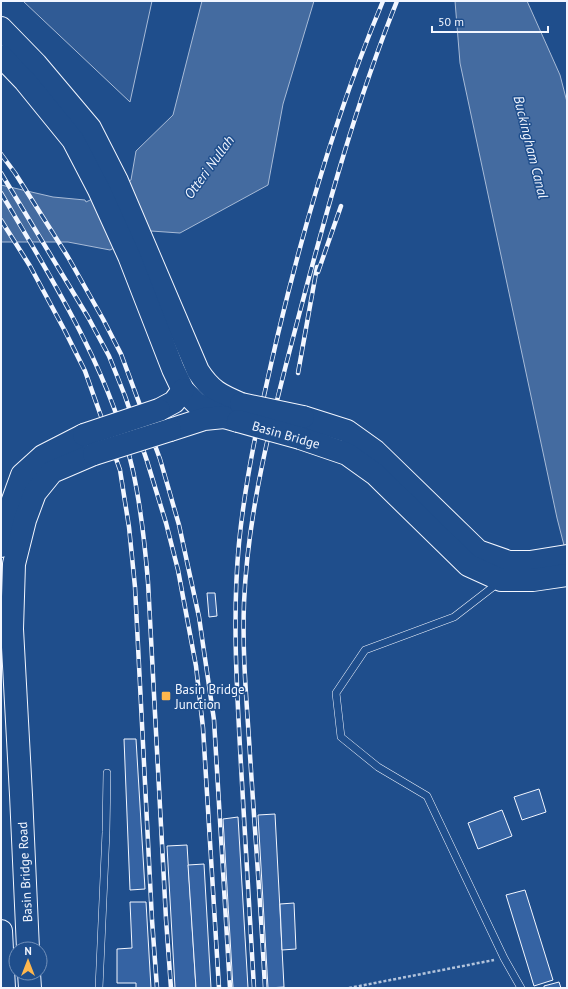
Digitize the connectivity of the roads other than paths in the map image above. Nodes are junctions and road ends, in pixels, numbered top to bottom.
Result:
1 (1, 28) edge
2 (1, 56) edge
3 (108, 186) junction
4 (137, 251) junction
5 (183, 390) junction
6 (234, 414) junction
7 (302, 428) junction
8 (89, 445) junction
9 (1, 546) edge
10 (567, 556) edge
11 (532, 571) junction
12 (567, 575) edge
13 (501, 580) junction
14 (107, 773) dead end
15 (1, 932) edge
16 (28, 941) edge
17 (4, 988) edge
18 (99, 988) edge
19 (521, 988) edge

1 - 3 main road
2 - 3 main road
3 - 4 main road, Basin Bridge
4 - 5 main road, Basin Bridge
4 - 6 main road, Basin Bridge
5 - 6 main road, Basin Bridge
5 - 8 main road, bridge
6 - 7 main road, Basin Bridge, bridge
6 - 8 main road, bridge
7 - 11 main road, Basin Bridge
7 - 13 main road, Basin Bridge
8 - 9 main road
8 - 16 main road, Basin Bridge Road
10 - 11 main road, Basin Bridge
11 - 12 main road, Basin Bridge
11 - 13 main road, Basin Bridge
13 - 19 lane
14 - 18 lane
15 - 17 main road

